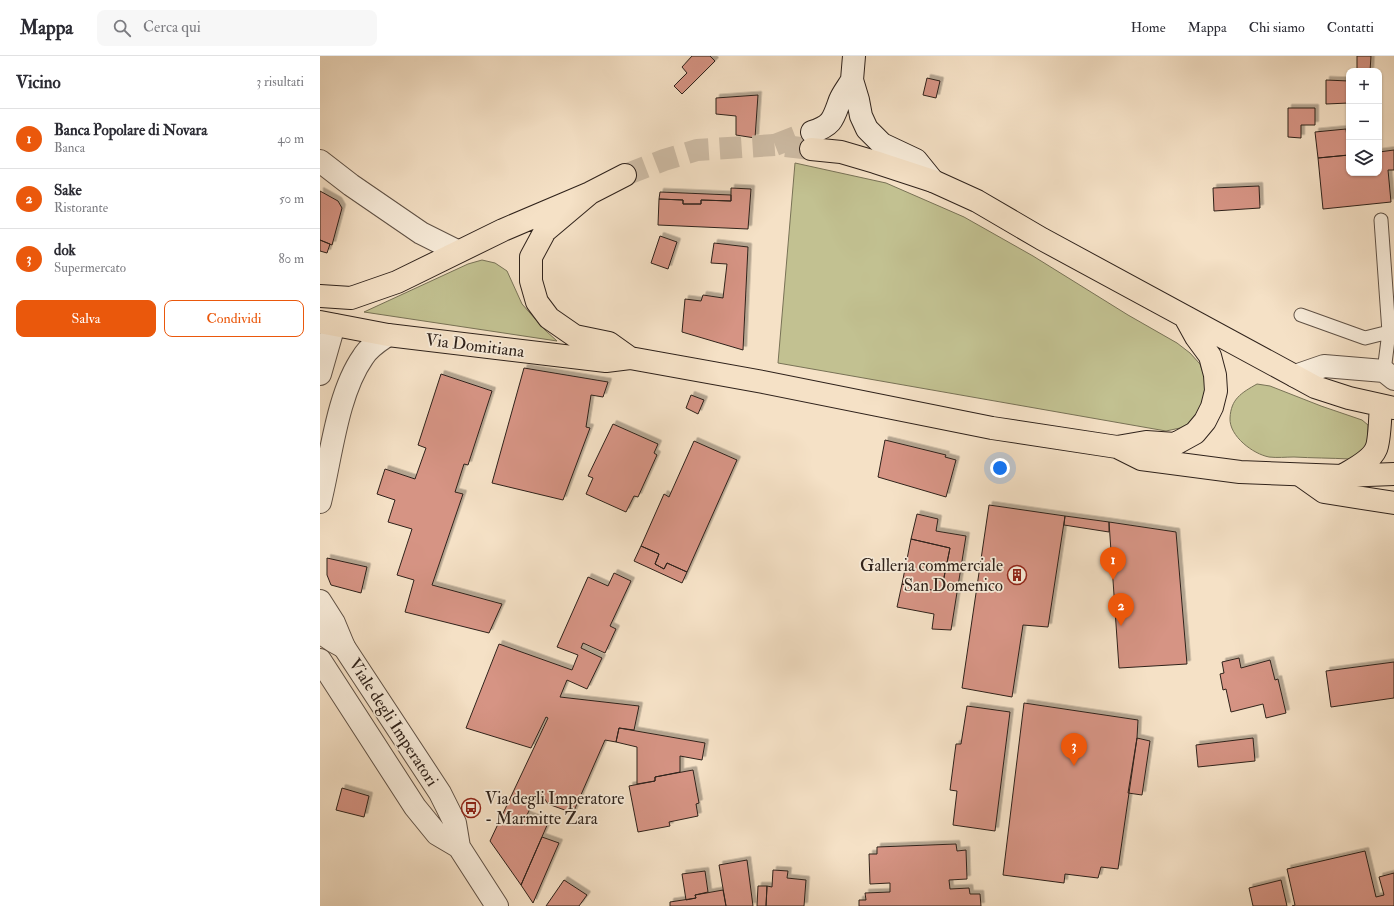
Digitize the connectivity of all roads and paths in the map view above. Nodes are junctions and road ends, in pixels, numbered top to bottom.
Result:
1 (854, 56) edge
2 (852, 80) junction
3 (812, 141) joint
4 (320, 161) edge
5 (625, 175) tunnel mouth
6 (933, 181) junction
7 (590, 193) junction
8 (1381, 220) dead end
9 (457, 251) junction
10 (320, 296) edge
11 (1301, 315) dead end
12 (1185, 317) junction
13 (327, 324) edge
14 (1391, 333) edge
15 (388, 334) junction
16 (630, 358) junction
17 (320, 374) edge
18 (1389, 375) edge
19 (1294, 376) junction
20 (1387, 407) edge
21 (1117, 447) junction
22 (1394, 474) edge
23 (1300, 475) junction
24 (1342, 476) junction
25 (320, 502) edge
26 (1394, 503) edge
27 (320, 601) edge
28 (320, 632) edge
29 (344, 647) junction
30 (320, 660) edge
31 (459, 848) junction
32 (497, 906) edge

1 - 2 street
2 - 3 street
2 - 6 street
3 - 6 main road
4 - 9 street
5 - 7 main road
6 - 12 main road
7 - 9 main road
7 - 16 main road
8 - 14 lane
9 - 10 main road
11 - 14 lane
12 - 19 main road
12 - 21 main road
13 - 15 main road, Via Domitiana
13 - 17 street
14 - 18 lane
15 - 16 main road, Via Domitiana
15 - 25 street
16 - 21 main road
18 - 19 street
18 - 20 street
19 - 20 main road
20 - 24 main road
21 - 23 main road
22 - 24 main road
23 - 24 main road
23 - 26 main road
27 - 29 street, Viale degli Imperatori
28 - 29 street
29 - 31 street, Viale degli Imperatori
30 - 31 street, Viale degli Imperatori
31 - 32 street, Viale degli Imperatori

